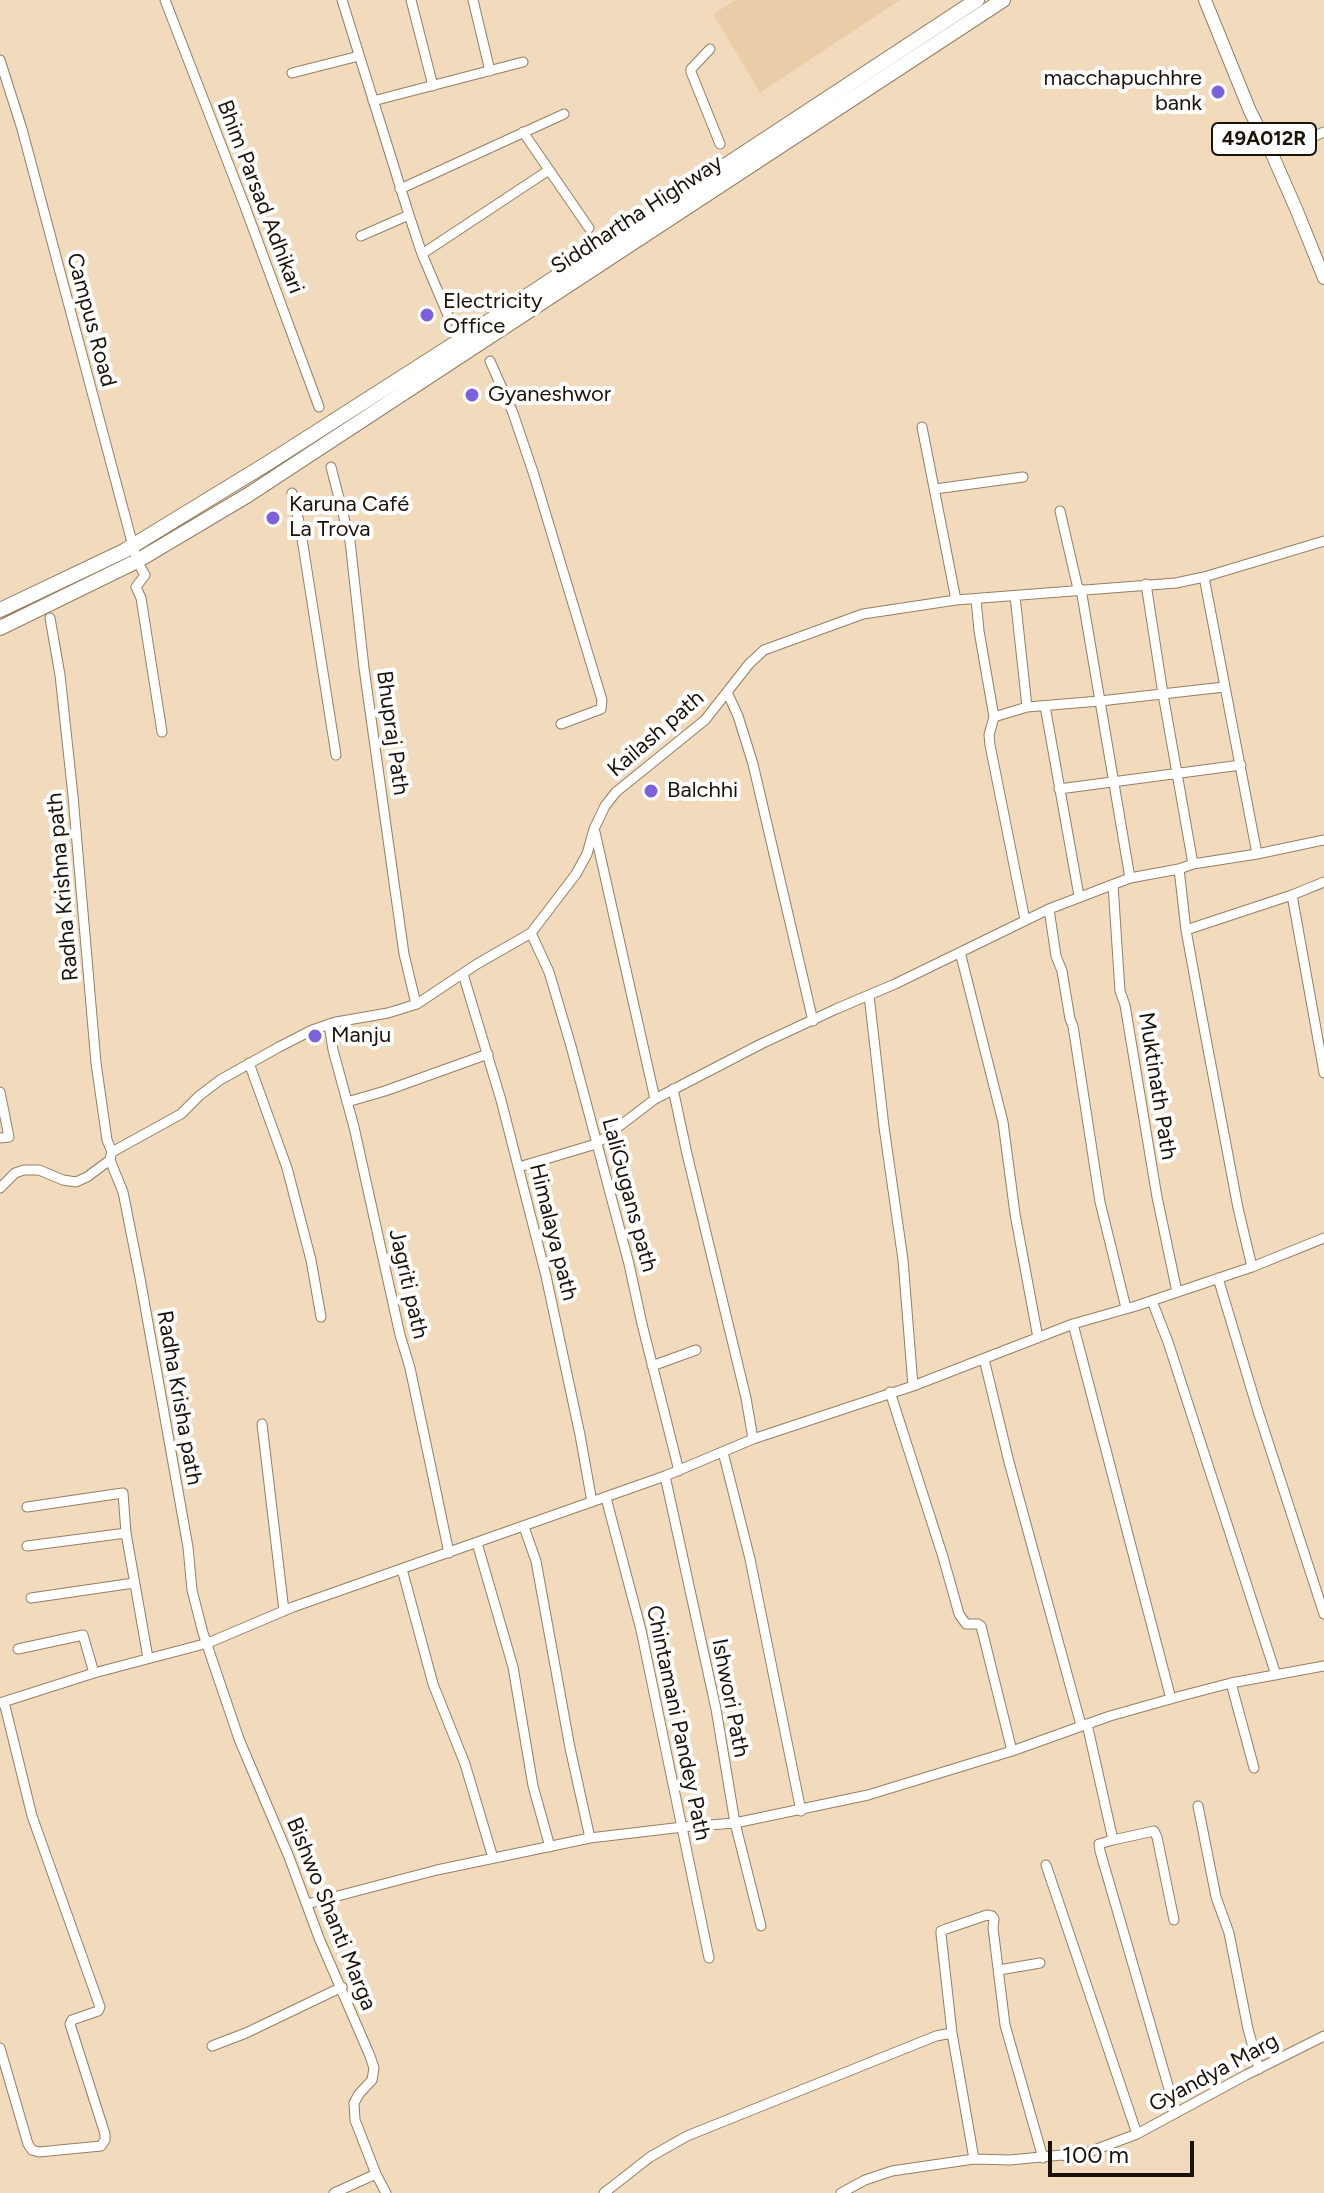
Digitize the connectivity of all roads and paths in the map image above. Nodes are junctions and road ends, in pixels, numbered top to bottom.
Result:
1 (342, 0) edge
2 (411, 0) edge
3 (473, 0) edge
4 (977, 0) edge
5 (1003, 0) edge
6 (1205, 0) edge
7 (169, 1) edge
8 (710, 49) dead end
9 (359, 56) junction
10 (0, 60) edge
11 (523, 62) dead end
12 (490, 71) junction
13 (292, 73) dead end
14 (433, 86) junction
15 (373, 101) junction
16 (564, 114) dead end
17 (523, 132) junction
18 (1324, 132) edge
19 (720, 144) dead end
20 (1272, 154) junction
21 (549, 170) junction
22 (400, 189) junction
23 (409, 215) junction
24 (589, 228) dead end
25 (361, 236) dead end
26 (422, 254) junction
27 (1324, 278) edge
28 (450, 320) dead end
29 (490, 361) dead end
30 (319, 407) dead end
31 (922, 427) dead end
32 (331, 467) dead end
33 (1023, 477) dead end
34 (935, 489) junction
35 (292, 493) dead end
36 (1060, 511) dead end
37 (1324, 541) edge
38 (133, 545) junction
39 (137, 561) junction
40 (1204, 577) junction
41 (1146, 584) junction
42 (1079, 589) junction
43 (1015, 596) junction
44 (976, 599) junction
45 (956, 600) junction
46 (0, 610) edge
47 (50, 618) dead end
48 (0, 628) edge
49 (1224, 687) junction
50 (727, 692) junction
51 (1163, 694) junction
52 (1100, 701) junction
53 (1045, 706) junction
54 (1027, 707) junction
55 (994, 717) junction
56 (561, 724) dead end
57 (162, 732) dead end
58 (336, 755) dead end
59 (1241, 765) junction
60 (1178, 774) junction
61 (1113, 782) junction
62 (1059, 789) junction
63 (594, 829) junction
64 (1324, 840) edge
65 (1257, 854) junction
66 (1193, 864) junction
67 (1179, 869) junction
68 (1130, 878) junction
69 (1324, 882) edge
70 (1113, 885) junction
71 (1292, 895) junction
72 (1079, 896) junction
73 (1049, 909) junction
74 (1025, 920) junction
75 (1186, 930) junction
76 (531, 933) junction
77 (960, 952) junction
78 (463, 974) junction
79 (869, 995) junction
80 (416, 1004) junction
81 (813, 1021) junction
82 (329, 1024) junction
83 (488, 1054) junction
84 (249, 1063) junction
85 (1324, 1073) edge
86 (673, 1089) junction
87 (0, 1092) edge
88 (655, 1099) junction
89 (347, 1102) junction
90 (0, 1138) edge
91 (596, 1144) junction
92 (111, 1156) junction
93 (519, 1167) junction
94 (0, 1188) edge
95 (1324, 1238) edge
96 (1252, 1267) junction
97 (1218, 1278) junction
98 (1177, 1292) junction
99 (1152, 1301) junction
100 (1126, 1308) junction
101 (321, 1317) dead end
102 (1073, 1324) junction
103 (1038, 1338) junction
104 (696, 1350) dead end
105 (984, 1359) junction
106 (652, 1366) junction
107 (913, 1386) junction
108 (890, 1392) junction
109 (262, 1424) dead end
110 (753, 1439) junction
111 (723, 1452) junction
112 (679, 1471) junction
113 (665, 1476) junction
114 (606, 1498) junction
115 (592, 1502) junction
116 (27, 1507) dead end
117 (524, 1527) junction
118 (126, 1533) junction
119 (477, 1543) junction
120 (27, 1546) dead end
121 (449, 1553) junction
122 (402, 1569) junction
123 (134, 1583) junction
124 (31, 1598) dead end
125 (284, 1611) junction
126 (1324, 1614) edge
127 (208, 1643) junction
128 (18, 1649) dead end
129 (148, 1658) junction
130 (1324, 1666) edge
131 (94, 1673) junction
132 (1276, 1675) junction
133 (1231, 1683) junction
134 (1171, 1699) junction
135 (2, 1703) edge
136 (1084, 1724) junction
137 (1012, 1751) junction
138 (1254, 1768) dead end
139 (1198, 1806) dead end
140 (801, 1811) junction
141 (735, 1823) junction
142 (683, 1827) junction
143 (590, 1838) junction
144 (1113, 1840) junction
145 (550, 1847) junction
146 (493, 1858) junction
147 (1046, 1865) dead end
148 (307, 1904) junction
149 (1174, 1920) dead end
150 (761, 1926) dead end
151 (709, 1958) dead end
152 (1040, 1963) dead end
153 (999, 1970) junction
154 (342, 1987) junction
155 (952, 2033) junction
156 (1324, 2036) edge
157 (212, 2046) dead end
158 (0, 2048) edge
159 (1259, 2069) junction
160 (1176, 2113) junction
161 (1137, 2134) junction
162 (1043, 2158) junction
163 (974, 2159) junction
164 (376, 2174) junction
165 (334, 2193) edge
166 (386, 2193) edge
167 (604, 2193) edge
168 (842, 2193) edge

1 - 9 street
2 - 14 street
3 - 12 street
4 - 38 highway, Siddhartha Highway
5 - 39 highway, Siddhartha Highway
6 - 20 main road, 49A012R
7 - 30 street, Bhim Parsad Adhikari
8 - 19 street
9 - 13 street
9 - 15 street
10 - 38 street, Campus Road
11 - 12 street
12 - 14 street
14 - 15 street
15 - 22 street
16 - 17 street
17 - 21 street
17 - 22 street
18 - 20 street
20 - 27 main road, 49A012R
21 - 24 street
21 - 26 street
22 - 23 street
23 - 25 street
23 - 26 street
26 - 28 street
29 - 56 street
31 - 34 street
32 - 80 street, Bhupraj Path
33 - 34 street
34 - 45 street
35 - 58 street
36 - 42 street
37 - 40 street, Kailash path
38 - 39 street, Campus Road
38 - 46 highway, Siddhartha Highway
39 - 48 highway, Siddhartha Highway
39 - 57 street, Campus Road
40 - 41 street, Kailash path
40 - 49 street
41 - 42 street, Kailash path
41 - 51 street
42 - 43 street, Kailash path
42 - 52 street
43 - 44 street, Kailash path
43 - 54 street
44 - 45 street, Kailash path
44 - 55 street
45 - 50 street, Kailash path
47 - 92 street, Radha Krishna path
49 - 51 street
49 - 59 street
50 - 63 street, Kailash path
50 - 81 street
51 - 52 street
51 - 60 street
52 - 53 street
52 - 61 street
53 - 54 street
53 - 62 street
54 - 55 street
55 - 74 street
59 - 60 street
59 - 65 street
60 - 61 street
60 - 66 street
61 - 62 street
61 - 68 street
62 - 72 street
63 - 76 street, Kailash path
63 - 88 street
64 - 65 street
65 - 66 street
66 - 67 street
67 - 68 street
67 - 75 street
68 - 70 street
69 - 71 street
70 - 72 street
70 - 98 street, Muktinath Path
71 - 75 street
71 - 85 street
72 - 73 street
73 - 74 street
73 - 100 street
74 - 77 street
75 - 96 street
76 - 78 street, Kailash path
76 - 91 street, LaliGugans path
77 - 79 street
77 - 103 street
78 - 80 street, Kailash path
78 - 83 street, Himalaya path
79 - 81 street
79 - 107 street
80 - 82 street, Kailash path
81 - 86 street
82 - 84 street, Kailash path
82 - 89 street, Jagriti path
83 - 89 street
83 - 93 street, Himalaya path
84 - 92 street, Kailash path
84 - 101 street
86 - 88 street
86 - 110 street
87 - 90 street
88 - 91 street
89 - 121 street, Jagriti path
91 - 93 street
91 - 106 street, LaliGugans path
92 - 94 street, Kailash path
92 - 127 street, Radha Krisha path
93 - 115 street, Himalaya path
95 - 96 street
96 - 97 street
97 - 98 street
97 - 126 street
98 - 99 street
99 - 100 street
99 - 132 street
100 - 102 street
102 - 103 street
102 - 134 street
103 - 105 street
104 - 106 street
105 - 107 street
105 - 136 street
106 - 112 street, LaliGugans path
107 - 108 street
108 - 110 street
108 - 137 street
109 - 125 street
110 - 111 street
111 - 112 street
111 - 140 street
112 - 113 street
113 - 114 street
113 - 141 street, Ishwori Path
114 - 115 street
114 - 142 street, Chintamani Pandey Path
115 - 117 street
116 - 118 street
117 - 119 street
117 - 143 street
118 - 120 street
118 - 123 street
119 - 121 street
119 - 145 street
121 - 122 street
122 - 125 street
122 - 146 street
123 - 124 street
123 - 129 street
125 - 127 street
127 - 129 street
127 - 148 street, Bishwo Shanti Marga
128 - 131 street
129 - 131 street
130 - 132 street
131 - 135 street
132 - 133 street
133 - 134 street
133 - 138 street
134 - 136 street
135 - 158 street
136 - 137 street
136 - 144 street
137 - 140 street
139 - 159 street
140 - 141 street
141 - 142 street
141 - 150 street, Ishwori Path
142 - 143 street
142 - 151 street, Chintamani Pandey Path
143 - 145 street
144 - 149 street
144 - 160 street
145 - 146 street
146 - 148 street
147 - 161 street
148 - 154 street, Bishwo Shanti Marga
152 - 153 street
153 - 155 street
153 - 162 street
154 - 157 street
154 - 164 street, Bishwo Shanti Marga
155 - 163 street
155 - 167 street
156 - 159 street, Gyandya Marg
159 - 160 street, Gyandya Marg
160 - 161 street, Gyandya Marg
161 - 162 street, Gyandya Marg
162 - 163 street, Gyandya Marg
163 - 168 street, Gyandya Marg
164 - 165 street
164 - 166 street, Bishwo Shanti Marga

